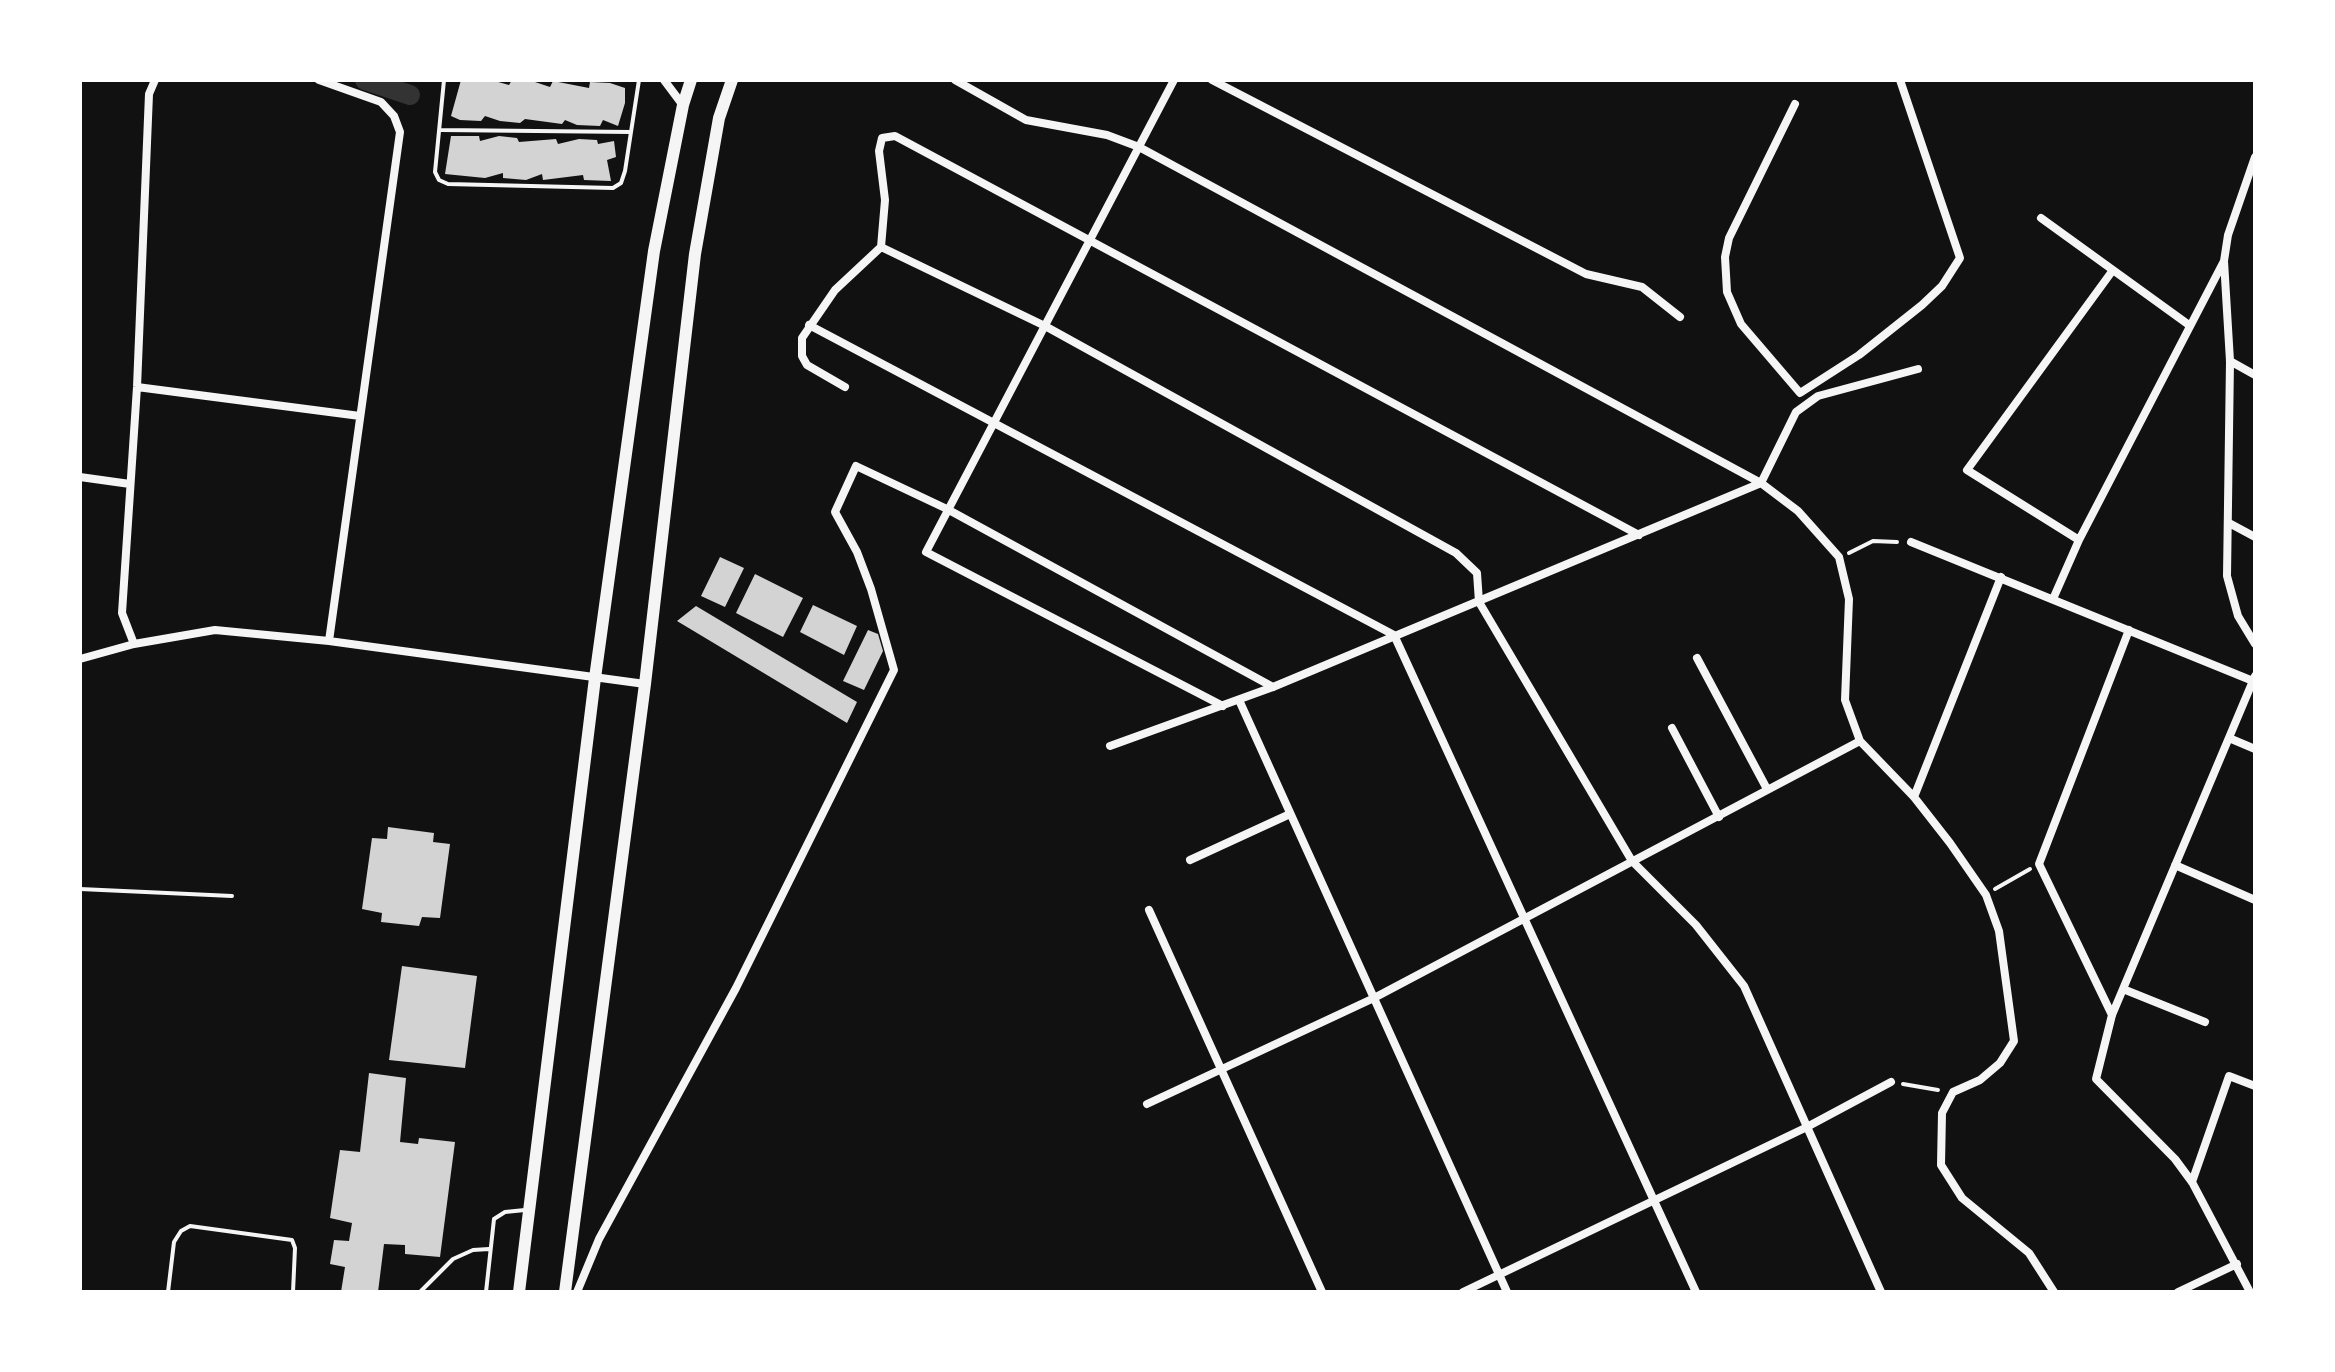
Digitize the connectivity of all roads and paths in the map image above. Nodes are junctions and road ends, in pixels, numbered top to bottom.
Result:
1 (154, 80) edge
2 (319, 80) edge
3 (444, 80) edge
4 (639, 80) edge
5 (664, 80) edge
6 (691, 80) edge
7 (732, 80) edge
8 (955, 80) edge
9 (1174, 80) edge
10 (1212, 80) edge
11 (1900, 80) edge
12 (1795, 104) dead end
13 (683, 105) junction
14 (440, 130) junction
15 (631, 132) junction
16 (1139, 147) junction
17 (2255, 156) edge
18 (2041, 218) dead end
19 (1090, 240) junction
20 (880, 247) junction
21 (2224, 261) junction
22 (2113, 270) junction
23 (1680, 317) dead end
24 (809, 325) junction
25 (2189, 325) junction
26 (1045, 326) junction
27 (2230, 362) junction
28 (1918, 369) dead end
29 (2255, 376) edge
30 (846, 387) dead end
31 (137, 388) junction
32 (360, 416) junction
33 (995, 421) junction
34 (80, 477) edge
35 (1760, 483) junction
36 (130, 484) junction
37 (948, 510) junction
38 (2229, 523) junction
39 (1639, 535) junction
40 (2255, 537) edge
41 (2079, 540) junction
42 (1911, 542) joint
43 (1840, 558) junction
44 (2001, 577) junction
45 (2054, 599) junction
46 (1479, 602) junction
47 (2129, 630) junction
48 (1394, 635) junction
49 (329, 641) junction
50 (134, 644) junction
51 (2255, 644) edge
52 (80, 650) edge
53 (90, 656) junction
54 (80, 658) edge
55 (1697, 658) dead end
56 (595, 678) junction
57 (2254, 679) edge
58 (645, 684) junction
59 (1273, 687) junction
60 (1239, 700) junction
61 (1224, 706) junction
62 (1672, 728) dead end
63 (2229, 738) junction
64 (1860, 742) junction
65 (1110, 746) dead end
66 (2255, 749) edge
67 (1767, 789) junction
68 (1914, 797) junction
69 (1290, 814) junction
70 (1719, 817) junction
71 (1190, 860) dead end
72 (1632, 861) junction
73 (2039, 864) junction
74 (2175, 865) junction
75 (80, 888) edge
76 (1986, 894) junction
77 (232, 896) dead end
78 (2255, 900) edge
79 (1149, 910) dead end
80 (1527, 919) junction
81 (2123, 989) junction
82 (1374, 998) junction
83 (2112, 1015) junction
84 (2204, 1022) dead end
85 (1220, 1072) junction
86 (1890, 1082) joint
87 (2255, 1086) edge
88 (1953, 1092) junction
89 (1147, 1104) dead end
90 (1805, 1128) junction
91 (2192, 1182) junction
92 (1654, 1198) junction
93 (530, 1209) junction
94 (490, 1249) junction
95 (2237, 1264) junction
96 (1498, 1275) junction
97 (168, 1292) edge
98 (292, 1292) edge
99 (420, 1292) edge
100 (486, 1292) edge
101 (519, 1292) edge
102 (565, 1292) edge
103 (576, 1292) edge
104 (1322, 1292) edge
105 (1463, 1292) edge
106 (1506, 1292) edge
107 (1696, 1292) edge
108 (1881, 1292) edge
109 (2054, 1292) edge
110 (2178, 1292) edge
111 (2250, 1292) edge

1 - 31 street
2 - 32 street
3 - 14 lane
4 - 15 lane
5 - 13 street
6 - 13 main road
7 - 58 main road
8 - 16 street
9 - 16 street
10 - 23 street
11 - 12 street
13 - 56 main road
14 - 15 lane
14 - 15 lane
16 - 19 street
16 - 35 street
17 - 21 street
18 - 22 street
19 - 20 street
19 - 26 street
19 - 39 street
20 - 24 street
20 - 26 street
21 - 25 street
21 - 27 street
22 - 25 street
22 - 41 street
24 - 30 street
24 - 33 street
25 - 41 street
26 - 33 street
26 - 46 street
27 - 29 street
27 - 38 street
28 - 35 street
31 - 32 street
31 - 36 street
32 - 49 street
33 - 37 street
33 - 48 street
34 - 36 street
35 - 39 street
35 - 43 street
36 - 50 street
37 - 59 street
37 - 61 street
37 - 103 street
38 - 40 street
38 - 51 street
39 - 46 street
41 - 45 street
42 - 43 path
42 - 44 street
43 - 64 street
44 - 45 street
44 - 68 street
45 - 47 street
46 - 48 street
46 - 72 street
47 - 57 street
47 - 73 street
48 - 59 street
48 - 80 street
49 - 50 street
49 - 56 street
50 - 53 street
52 - 53 street
53 - 54 street
55 - 67 street
56 - 58 street
56 - 93 main road
57 - 63 street
58 - 102 main road
59 - 60 street
60 - 61 street
60 - 69 street
61 - 65 street
62 - 70 street
63 - 66 street
63 - 74 street
64 - 67 street
64 - 68 street
67 - 70 street
68 - 76 street
69 - 71 street
69 - 82 street
70 - 72 street
72 - 80 street
72 - 90 street
73 - 76 path
73 - 83 street
74 - 78 street
74 - 81 street
75 - 77 lane
76 - 88 street
79 - 85 street
80 - 82 street
80 - 92 street
81 - 83 street
81 - 84 street
82 - 85 street
82 - 96 street
83 - 91 street
85 - 89 street
85 - 104 street
86 - 88 path
86 - 90 street
87 - 91 street
88 - 109 street
90 - 92 street
90 - 108 street
91 - 95 street
92 - 96 street
92 - 107 street
93 - 94 lane
93 - 101 main road
94 - 99 lane
94 - 100 lane
95 - 110 street
95 - 111 street
96 - 105 street
96 - 106 street
97 - 98 lane

